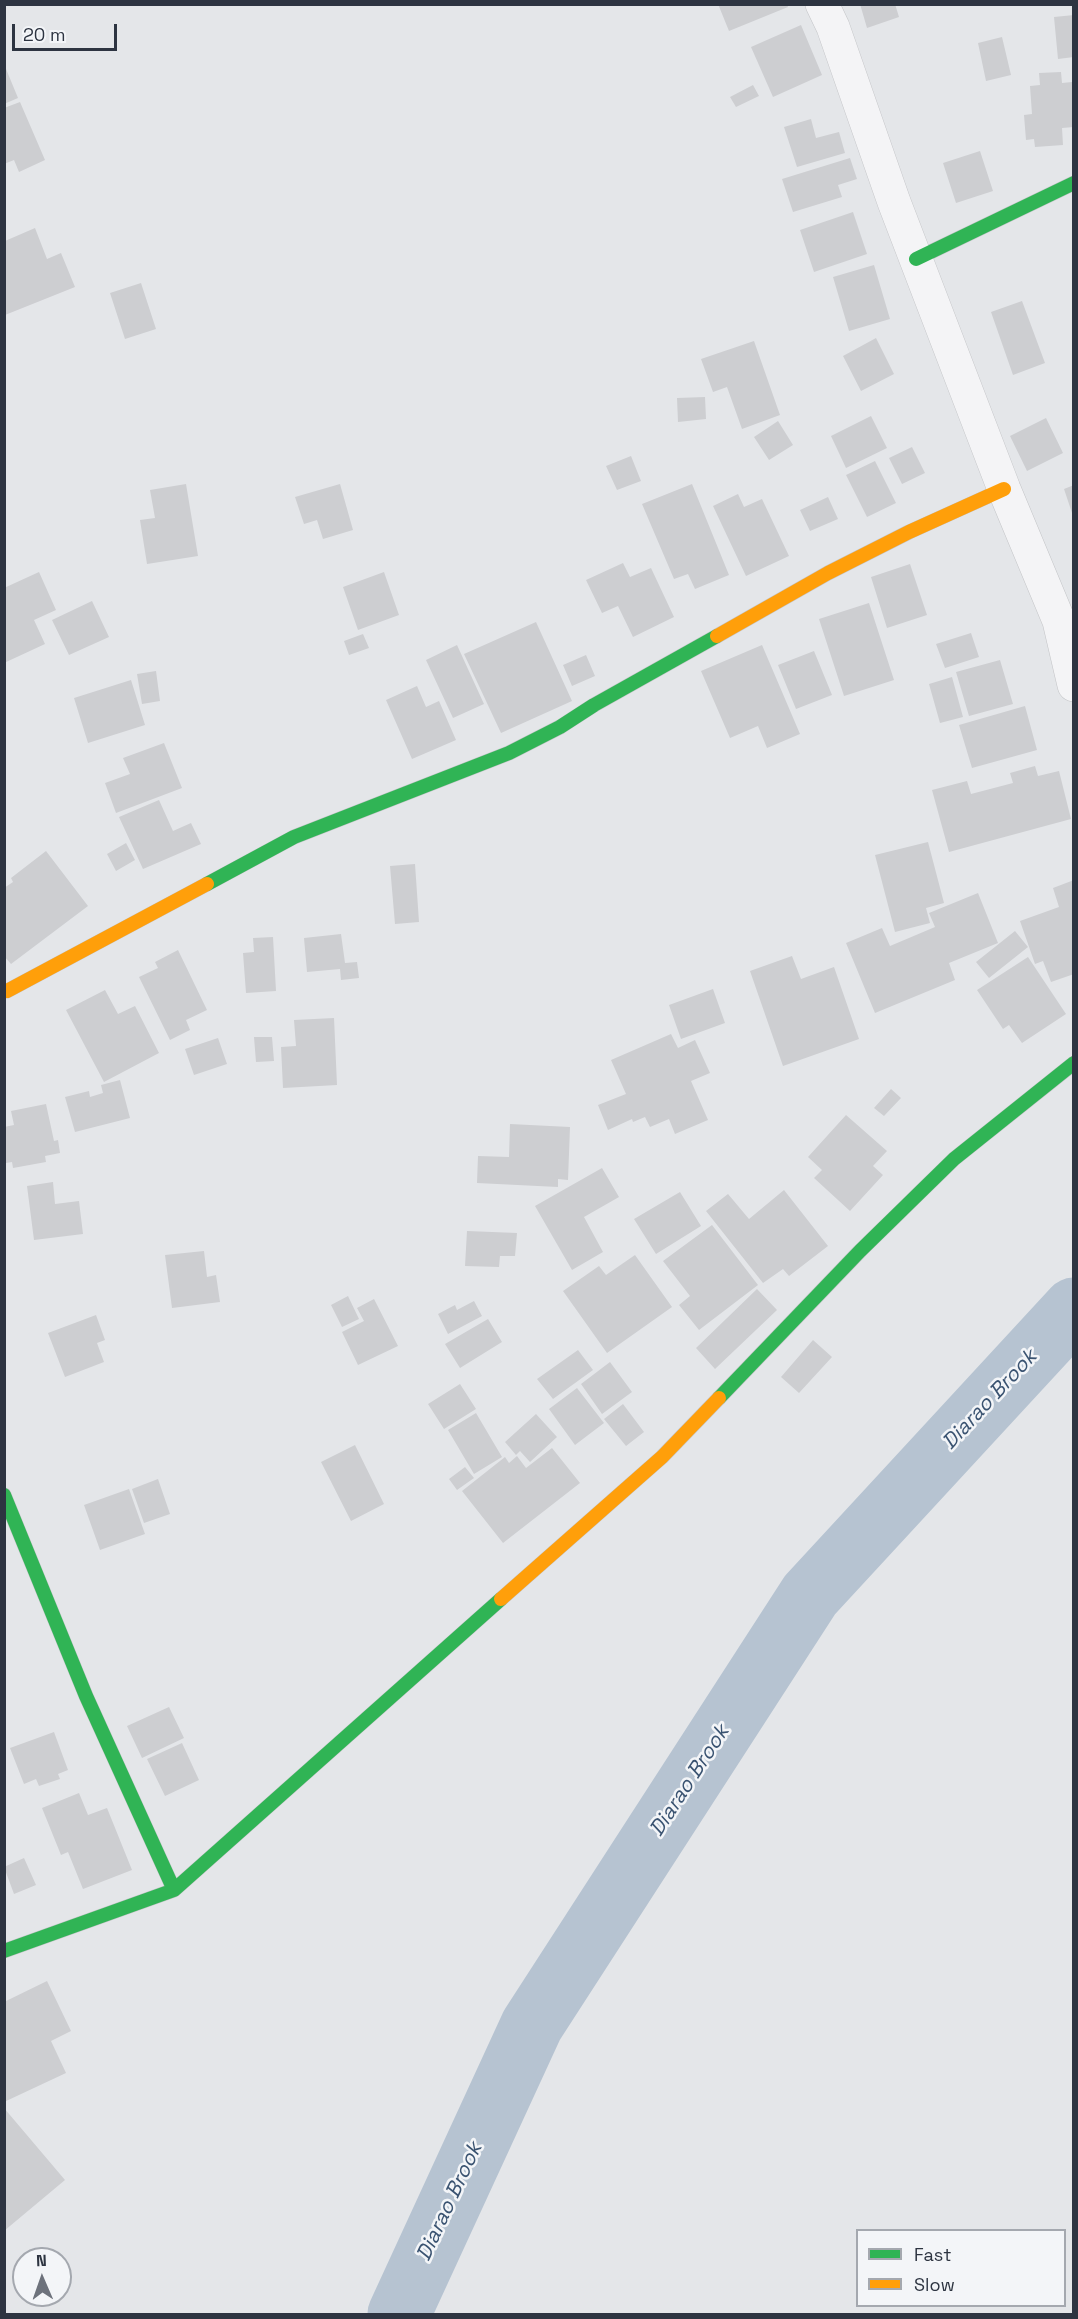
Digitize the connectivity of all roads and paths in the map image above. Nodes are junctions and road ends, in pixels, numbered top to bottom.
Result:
1 (822, 4) edge
2 (1074, 183) edge
3 (916, 259) junction
4 (1004, 489) junction
5 (1066, 613) edge
6 (1074, 685) edge
7 (5, 993) edge
8 (1074, 1063) edge
9 (4, 1495) edge
10 (174, 1890) junction
11 (4, 1951) edge

1 - 3 street
2 - 3 street
3 - 4 street
4 - 5 street
4 - 7 street
5 - 6 street
8 - 10 street
9 - 10 street
10 - 11 street

